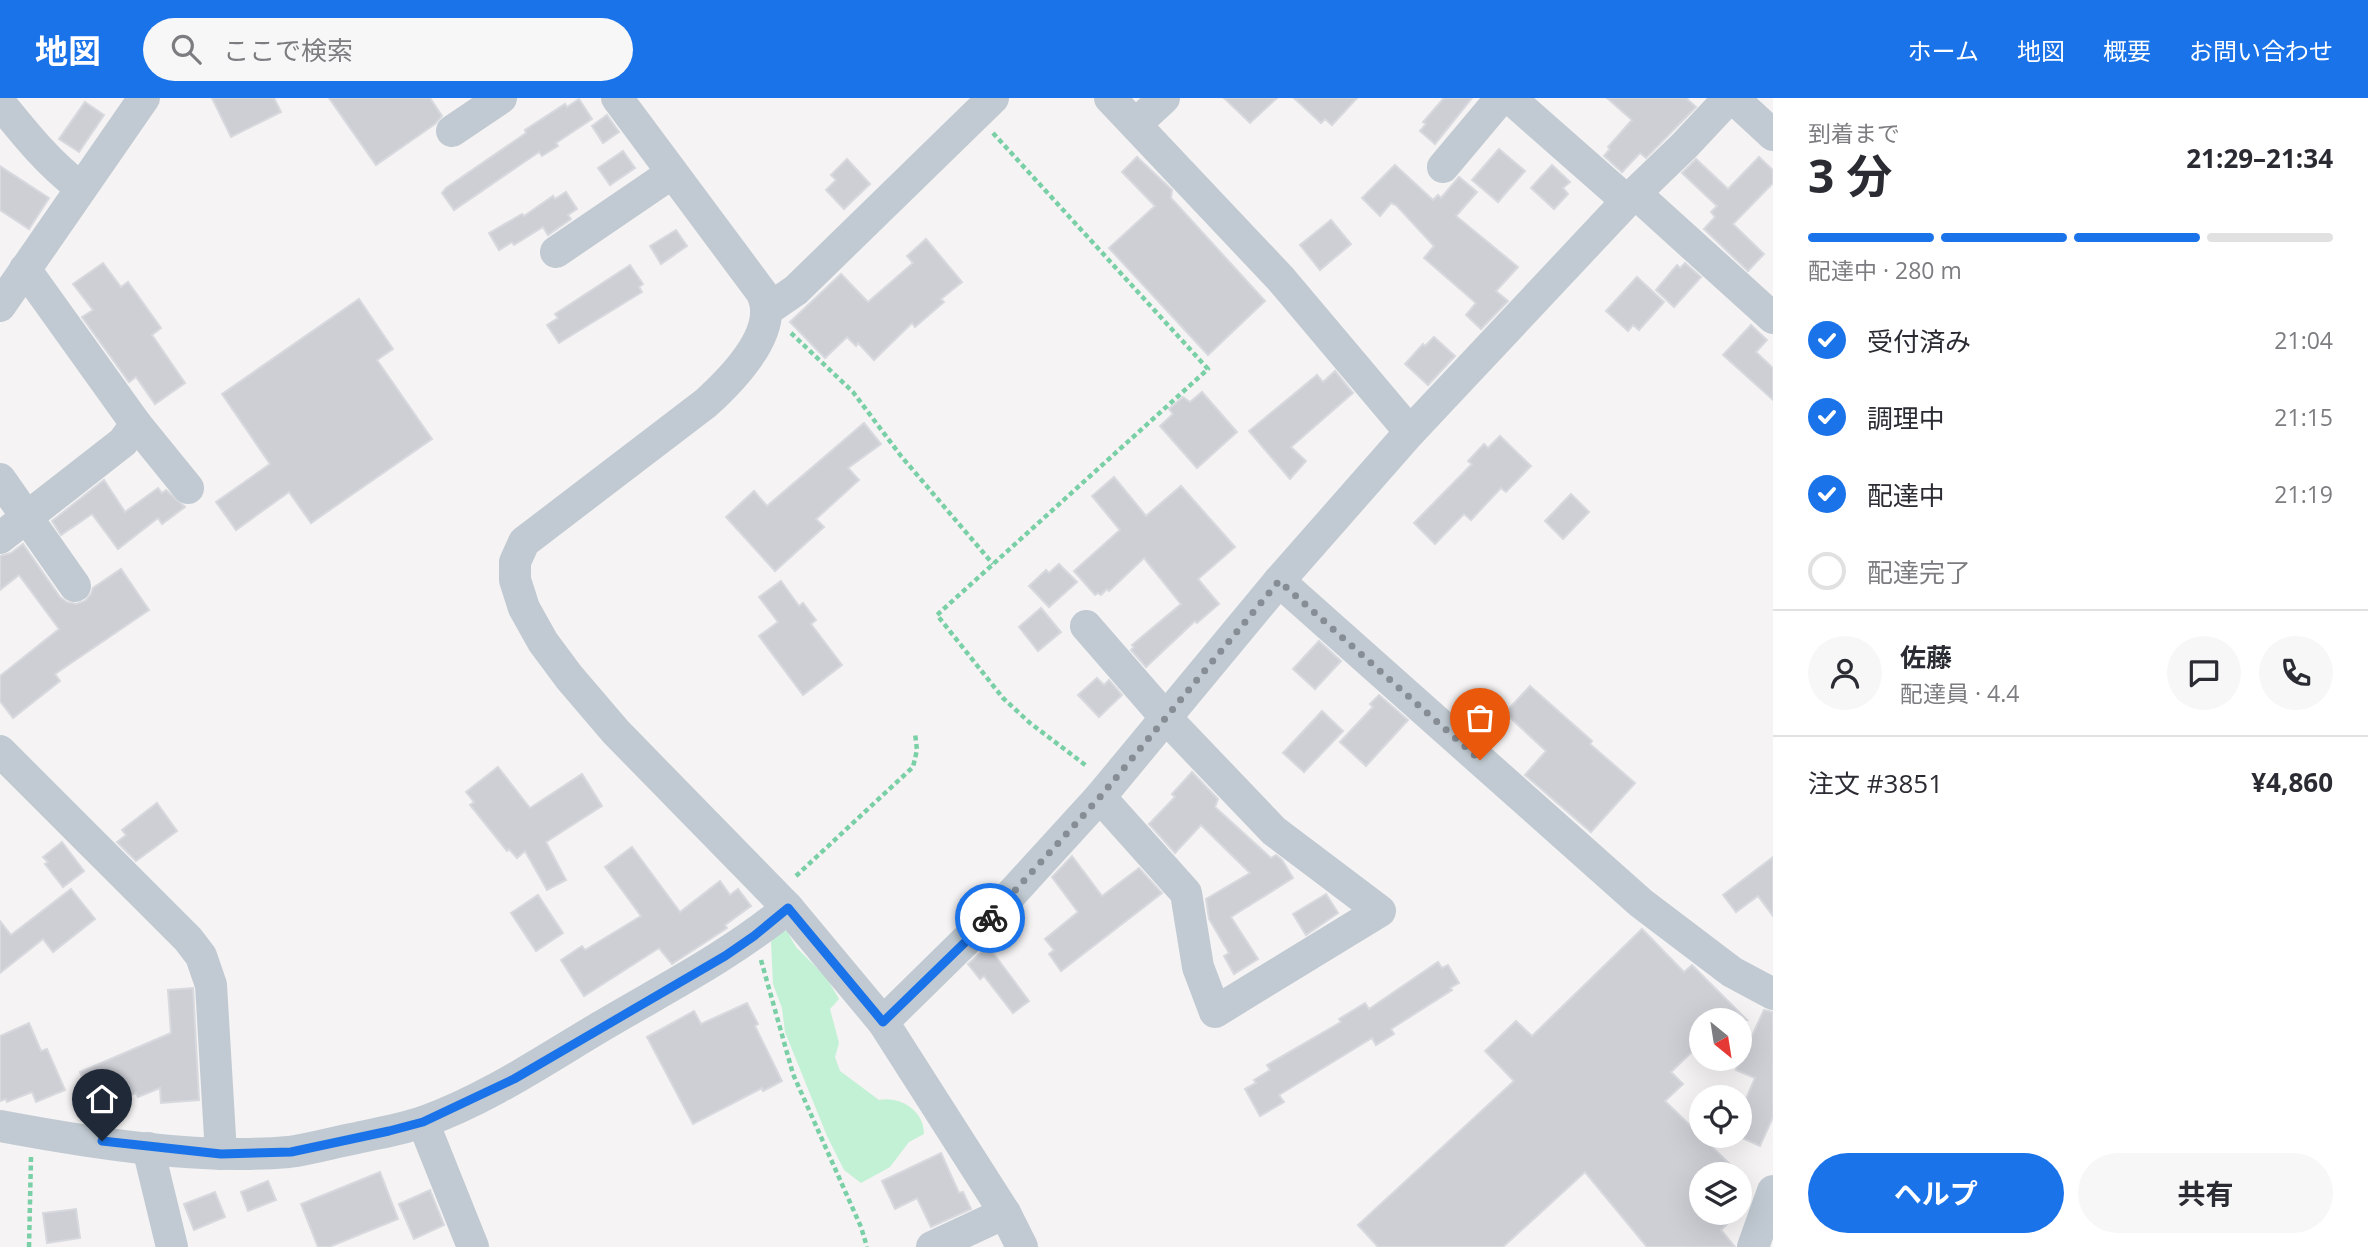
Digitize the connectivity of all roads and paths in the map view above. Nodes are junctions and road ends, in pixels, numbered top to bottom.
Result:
1 (144, 98) edge
2 (501, 98) edge
3 (617, 98) edge
4 (1110, 98) edge
5 (1164, 98) edge
6 (1501, 98) edge
7 (1510, 98) edge
8 (1731, 98) edge
9 (0, 103) edge
10 (985, 106) edge
11 (1136, 124) junction
12 (452, 131) dead end
13 (1773, 135) edge
14 (1443, 167) dead end
15 (672, 173) junction
16 (81, 188) junction
17 (1631, 197) junction
18 (556, 252) dead end
19 (25, 270) junction
20 (0, 306) edge
21 (767, 310) junction
22 (1773, 318) edge
23 (136, 425) junction
24 (1410, 432) junction
25 (0, 479) edge
26 (188, 488) dead end
27 (27, 518) junction
28 (0, 538) edge
29 (992, 564) junction
30 (1279, 581) junction
31 (75, 586) dead end
32 (1086, 626) dead end
33 (1167, 718) junction
34 (915, 733) dead end
35 (0, 751) edge
36 (1100, 797) junction
37 (782, 902) junction
38 (754, 936) junction
39 (1773, 995) edge
40 (883, 1022) junction
41 (423, 1122) junction
42 (0, 1126) edge
43 (32, 1132) junction
44 (148, 1147) junction
45 (221, 1154) junction
46 (1773, 1191) edge
47 (1004, 1213) junction
48 (1756, 1245) edge
49 (29, 1247) edge
50 (172, 1247) edge
51 (473, 1247) edge
52 (867, 1247) edge
53 (932, 1247) edge
54 (1022, 1247) edge

1 - 16 street
2 - 12 street
3 - 15 street
4 - 11 street
5 - 11 street
6 - 14 street
7 - 17 street
8 - 13 street
8 - 17 street
9 - 16 street
10 - 21 street
10 - 29 path
11 - 24 street
15 - 18 street
15 - 21 street
16 - 19 street
17 - 22 street
17 - 24 street
19 - 20 street
19 - 23 street
21 - 29 path
21 - 37 street
23 - 26 street
23 - 27 street
24 - 30 street
25 - 27 street
27 - 28 street
27 - 31 street
29 - 36 path
30 - 33 street
30 - 39 street
32 - 33 street
33 - 36 street
33 - 36 street
34 - 37 path
35 - 45 street
36 - 40 street
37 - 38 street
37 - 40 street
38 - 41 street
38 - 52 path
40 - 47 street
41 - 45 street
41 - 51 street
42 - 43 street
43 - 44 street
43 - 49 path
44 - 45 street
44 - 50 street
46 - 48 street
47 - 53 street
47 - 54 street

